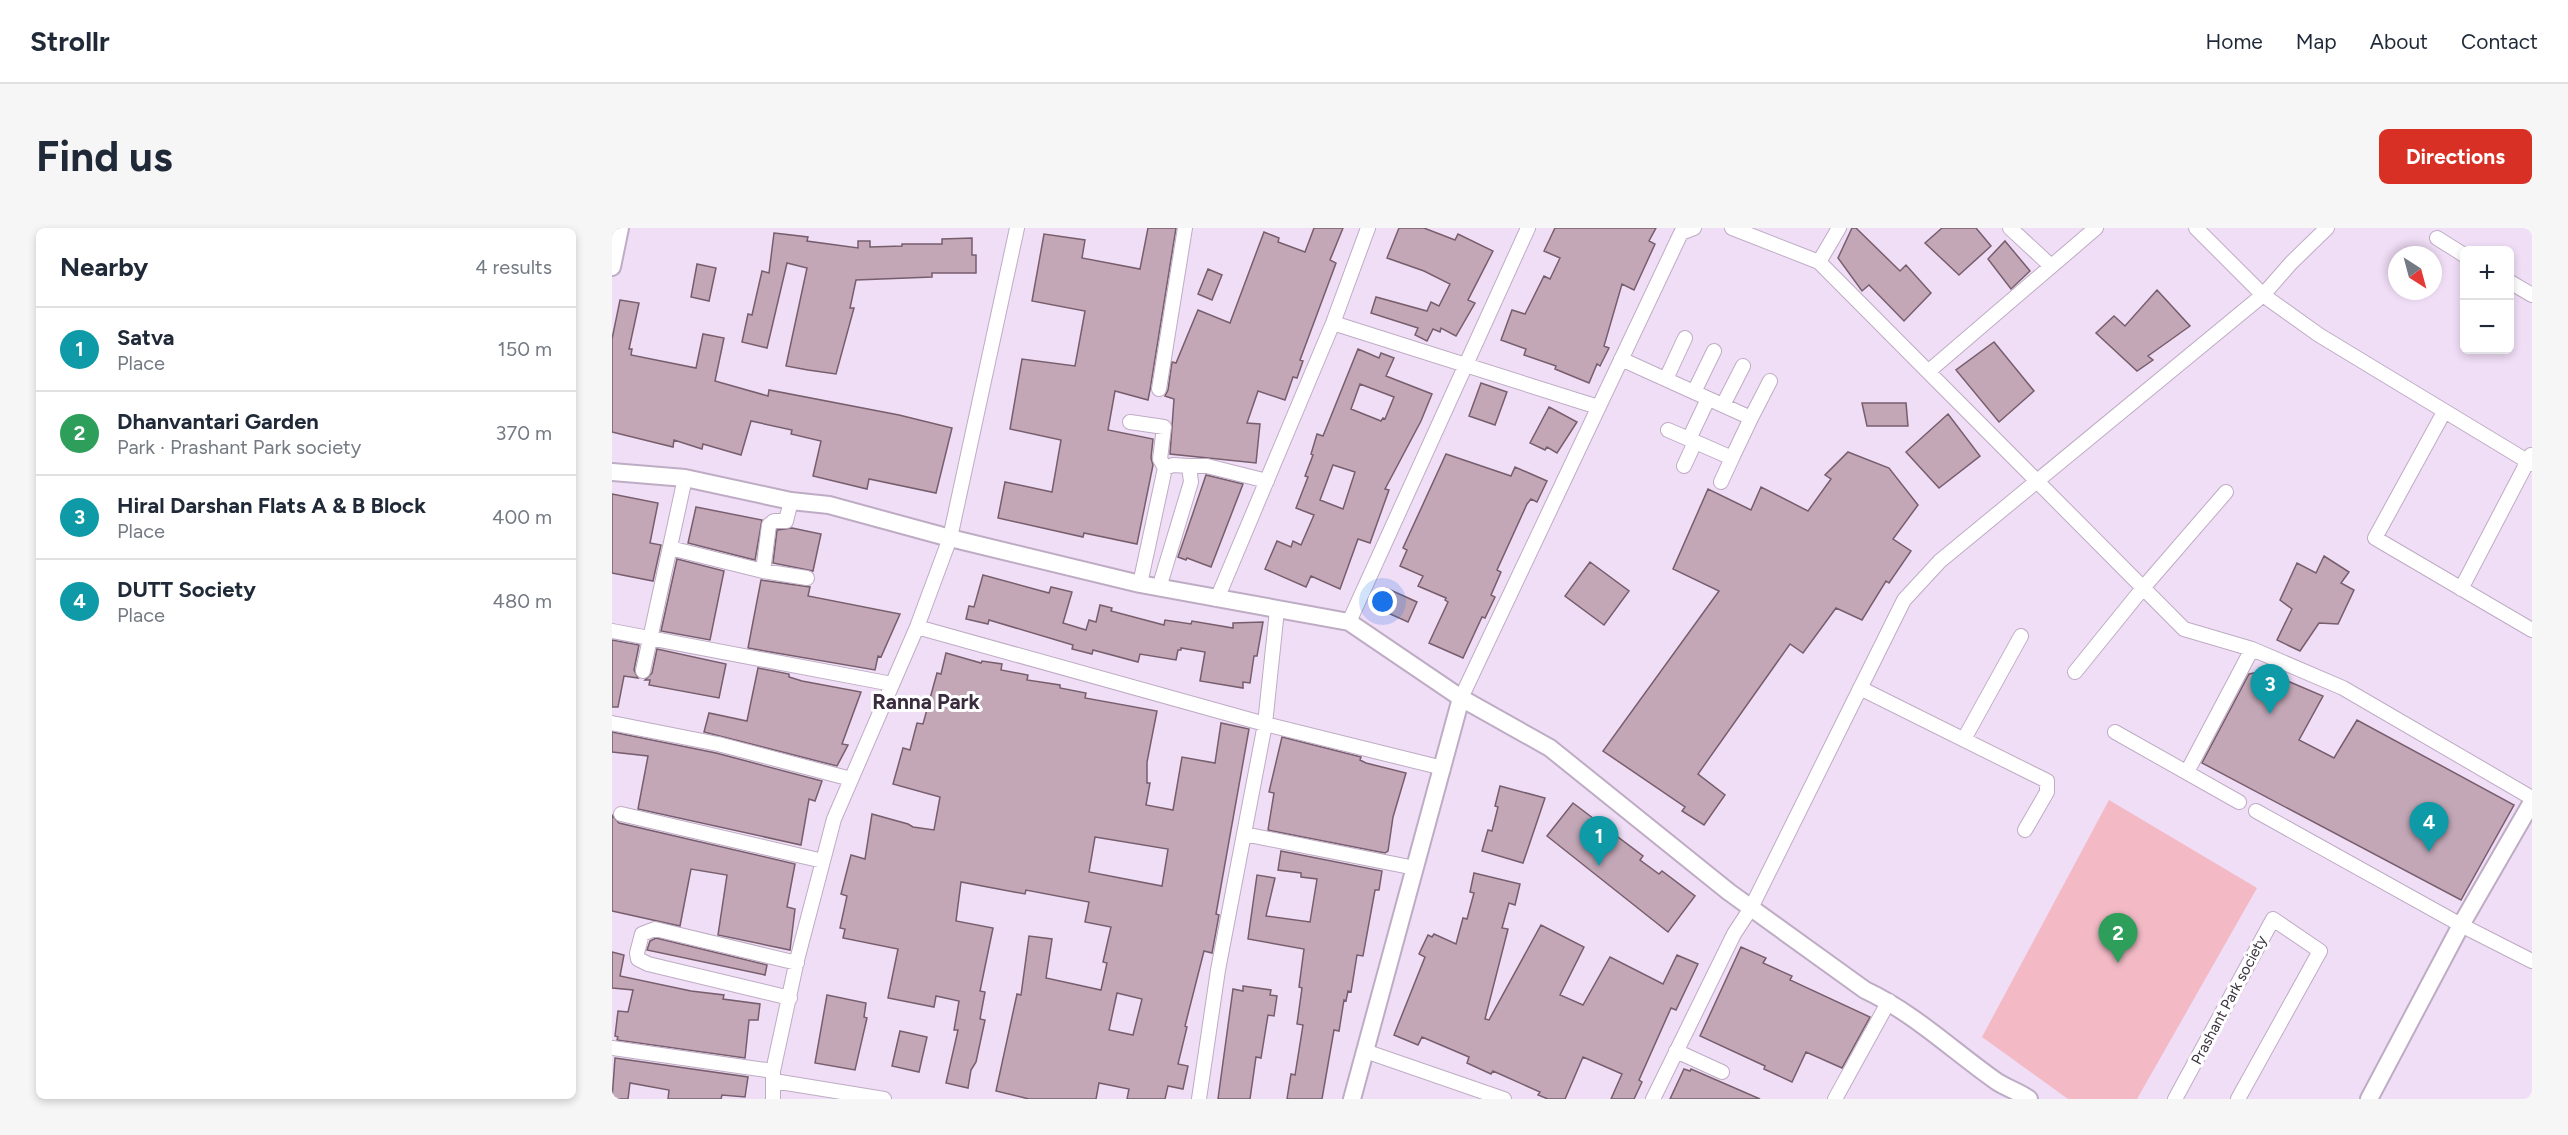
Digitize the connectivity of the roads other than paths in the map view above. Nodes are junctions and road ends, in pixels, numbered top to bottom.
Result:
1 (620, 228) edge
2 (1017, 228) edge
3 (1185, 228) edge
4 (1368, 228) edge
5 (1528, 228) edge
6 (1694, 228) edge
7 (1732, 228) edge
8 (1839, 228) edge
9 (2010, 228) edge
10 (2096, 228) edge
11 (2196, 228) edge
12 (2328, 228) edge
13 (2437, 238) dead end
14 (2460, 252) edge
15 (1819, 262) junction
16 (612, 267) edge
17 (2051, 267) junction
18 (2514, 284) edge
19 (2263, 295) junction
20 (2532, 295) edge
21 (1333, 323) junction
22 (1684, 338) dead end
23 (1714, 351) dead end
24 (1621, 359) junction
25 (1466, 365) junction
26 (1743, 366) dead end
27 (1929, 371) junction
28 (1666, 379) junction
29 (1770, 381) dead end
30 (1160, 389) dead end
31 (1694, 392) junction
32 (1708, 399) junction
33 (1723, 405) junction
34 (1598, 407) junction
35 (2445, 412) junction
36 (1751, 418) junction
37 (1130, 422) dead end
38 (1668, 430) dead end
39 (1692, 440) junction
40 (1732, 458) junction
41 (2531, 460) edge
42 (1189, 466) junction
43 (1684, 466) dead end
44 (1164, 468) junction
45 (612, 472) edge
46 (685, 478) junction
47 (2037, 481) junction
48 (1267, 482) junction
49 (1721, 482) dead end
50 (2226, 492) dead end
51 (791, 501) junction
52 (950, 538) junction
53 (1150, 538) junction
54 (1172, 545) junction
55 (670, 548) junction
56 (763, 571) junction
57 (807, 578) dead end
58 (1140, 584) junction
59 (1159, 588) junction
60 (2143, 588) junction
61 (2461, 589) junction
62 (1217, 599) junction
63 (1277, 610) junction
64 (1348, 622) junction
65 (917, 627) junction
66 (2532, 630) edge
67 (612, 631) edge
68 (2021, 636) dead end
69 (651, 637) junction
70 (2253, 649) junction
71 (643, 671) dead end
72 (2075, 672) dead end
73 (892, 684) junction
74 (1860, 688) junction
75 (1461, 698) junction
76 (612, 723) edge
77 (1265, 724) junction
78 (2115, 732) dead end
79 (1964, 739) junction
80 (1443, 768) junction
81 (2187, 772) junction
82 (851, 779) junction
83 (2532, 800) edge
84 (2239, 802) dead end
85 (2256, 811) dead end
86 (621, 814) dead end
87 (2025, 830) dead end
88 (1244, 834) junction
89 (823, 861) junction
90 (1415, 868) junction
91 (1751, 908) junction
92 (2461, 925) junction
93 (2532, 961) edge
94 (796, 963) junction
95 (790, 998) junction
96 (1889, 1001) junction
97 (612, 1048) edge
98 (1365, 1051) junction
99 (1676, 1051) junction
100 (1722, 1072) dead end
101 (774, 1076) junction
102 (2018, 1096) edge
103 (773, 1099) edge
104 (884, 1099) edge
105 (1199, 1099) edge
106 (1352, 1099) edge
107 (1504, 1099) edge
108 (1653, 1099) edge
109 (1835, 1099) edge
110 (2175, 1099) edge
111 (2238, 1099) edge
112 (2369, 1099) edge

1 - 16 street
2 - 52 street
3 - 30 street
4 - 21 street
5 - 25 street
6 - 24 street
7 - 15 street
8 - 15 street
9 - 17 street
10 - 17 street
11 - 19 street
12 - 19 street
13 - 14 street
15 - 27 street
17 - 27 street
18 - 20 street
19 - 35 street
19 - 47 street
21 - 25 street
21 - 48 street
22 - 28 street
23 - 31 street
24 - 28 street
24 - 34 street
25 - 34 street
25 - 64 street
26 - 33 street
27 - 47 street
28 - 31 street
29 - 36 street
31 - 32 street
32 - 33 street
32 - 39 street
33 - 36 street
34 - 75 street
35 - 41 street
35 - 61 street
36 - 40 street
37 - 44 street
38 - 39 street
39 - 40 street
39 - 43 street
40 - 49 street
41 - 61 street
42 - 44 street
42 - 48 street
42 - 54 street
44 - 53 street
45 - 46 street
46 - 51 street
46 - 55 street
47 - 60 street
47 - 74 street
48 - 62 street
50 - 60 street
51 - 52 street
51 - 56 street
52 - 58 street
52 - 65 street
53 - 54 street
53 - 58 street
54 - 59 street
55 - 56 street
55 - 69 street
56 - 57 street
58 - 59 street
59 - 62 street
60 - 70 street
60 - 72 street
61 - 66 street
62 - 63 street
63 - 64 street
63 - 77 street
64 - 75 street
65 - 73 street
65 - 77 street
67 - 69 street
68 - 79 street
69 - 71 street
69 - 73 street
70 - 81 street
70 - 83 street
73 - 82 street
74 - 79 street
74 - 91 street
75 - 80 street
75 - 91 street
76 - 82 street
77 - 80 street
77 - 88 street
78 - 81 street
79 - 87 street
80 - 90 street
81 - 84 street
82 - 89 street
83 - 92 street
85 - 92 street
86 - 89 street
88 - 90 street
88 - 105 street
89 - 94 street
90 - 98 street
91 - 96 street
91 - 99 street
92 - 93 street
92 - 112 street
94 - 95 street
94 - 95 street
95 - 101 street
96 - 102 street
96 - 109 street
97 - 101 street
98 - 106 street
98 - 107 street
99 - 100 street
99 - 108 street
101 - 103 street
101 - 104 street
110 - 111 street, Prashant Park society

